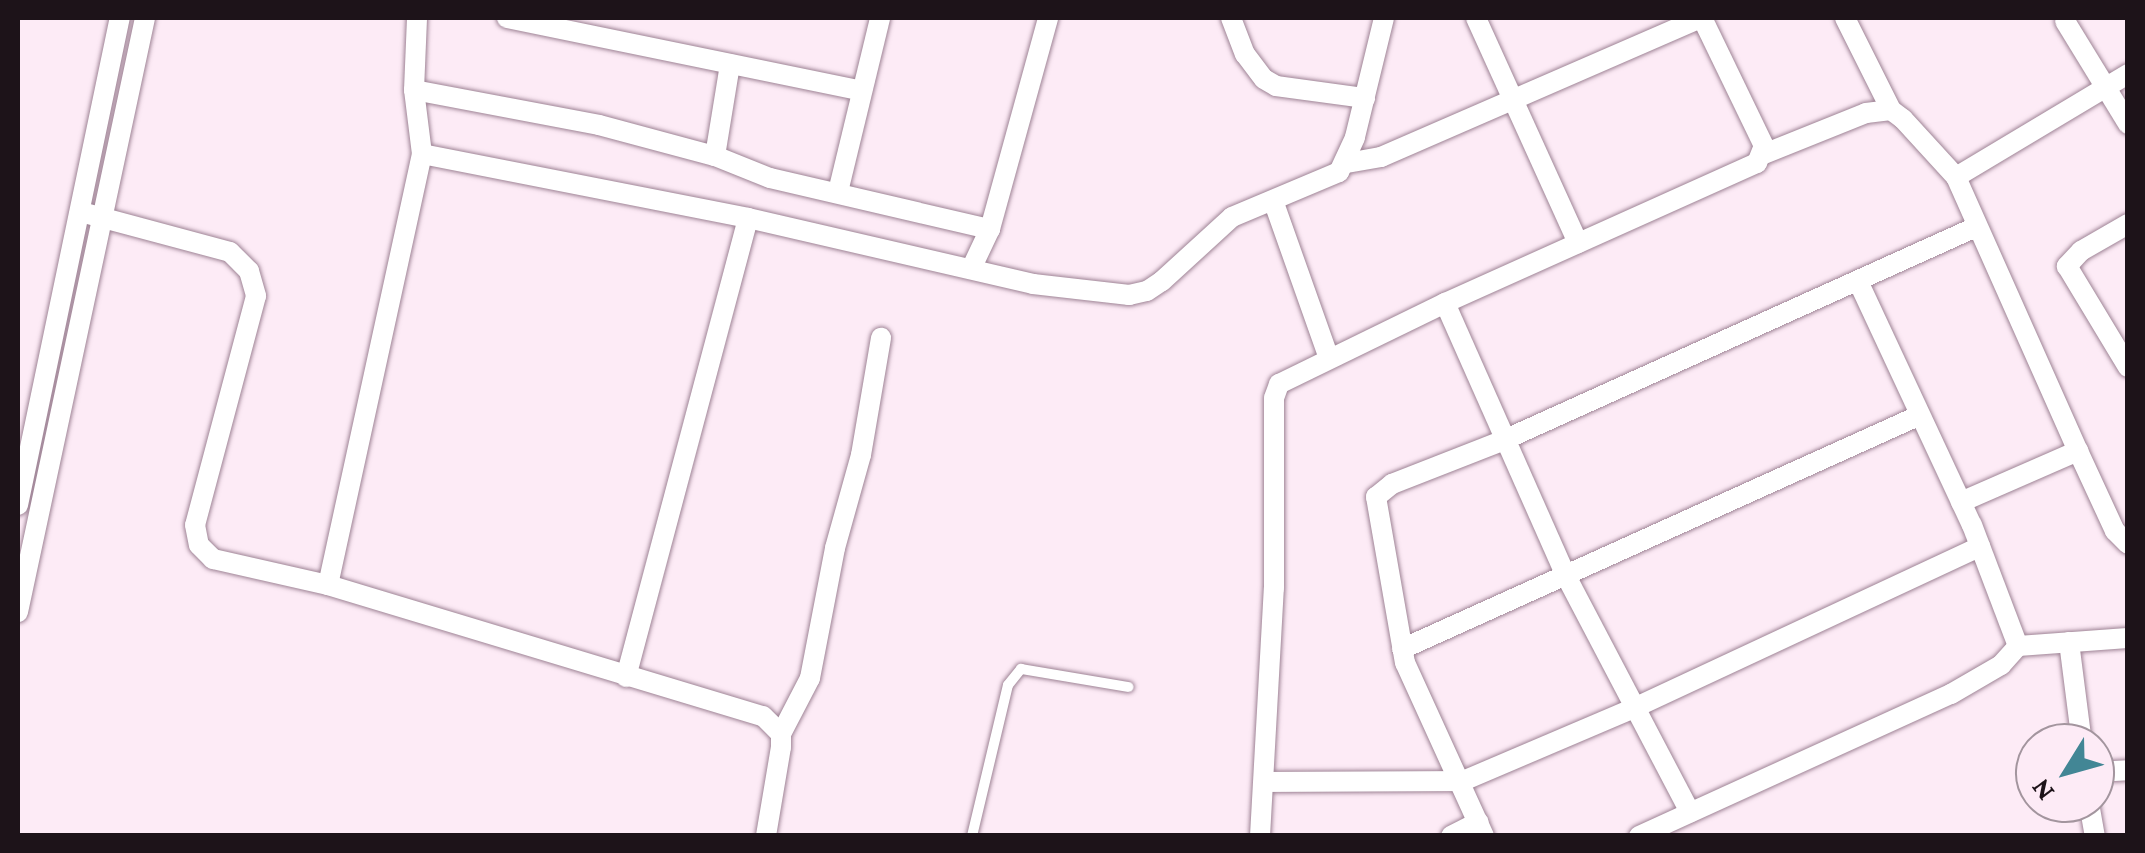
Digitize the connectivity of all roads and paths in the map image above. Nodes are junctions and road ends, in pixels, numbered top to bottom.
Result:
1 (120, 18) edge
2 (140, 18) edge
3 (417, 18) edge
4 (507, 18) edge
5 (880, 18) edge
6 (1048, 18) edge
7 (1231, 18) edge
8 (1384, 18) edge
9 (1476, 18) edge
10 (1701, 18) edge
11 (1844, 18) edge
12 (2066, 21) dead end
13 (730, 64) junction
14 (2128, 74) edge
15 (2106, 88) junction
16 (414, 90) junction
17 (862, 91) junction
18 (1365, 98) junction
19 (1513, 102) junction
20 (1891, 110) junction
21 (2128, 124) edge
22 (422, 154) junction
23 (1764, 154) junction
24 (715, 156) junction
25 (1347, 163) junction
26 (1956, 177) junction
27 (838, 192) junction
28 (1274, 203) junction
29 (81, 212) junction
30 (103, 216) junction
31 (748, 218) junction
32 (2128, 224) edge
33 (1976, 227) junction
34 (990, 229) junction
35 (1578, 244) junction
36 (972, 267) junction
37 (1858, 281) junction
38 (1444, 303) junction
39 (881, 338) dead end
40 (1328, 358) junction
41 (2128, 367) edge
42 (1918, 416) junction
43 (1504, 440) junction
44 (2078, 451) junction
45 (1961, 502) junction
46 (18, 505) edge
47 (2128, 544) edge
48 (1980, 547) junction
49 (1566, 574) junction
50 (328, 585) junction
51 (18, 612) edge
52 (2128, 638) edge
53 (2068, 642) junction
54 (2018, 646) junction
55 (1402, 649) junction
56 (626, 677) junction
57 (1128, 686) dead end
58 (1634, 708) junction
59 (2079, 723) edge
60 (781, 734) junction
61 (1463, 781) junction
62 (1266, 782) junction
63 (1690, 812) junction
64 (1482, 829) edge
65 (766, 836) edge
66 (972, 836) edge
67 (1260, 836) edge
68 (1451, 836) edge
69 (1639, 836) edge

1 - 29 street
2 - 30 street
3 - 16 street
4 - 13 street
5 - 17 street
6 - 34 street
7 - 18 street
8 - 18 street
9 - 19 street
10 - 19 street
10 - 23 street
11 - 20 street
12 - 15 street
13 - 17 street
13 - 24 street
14 - 15 street
15 - 21 street
15 - 26 street
16 - 22 street
16 - 24 street
17 - 27 street
18 - 25 street
19 - 25 street
19 - 35 street
20 - 23 street
20 - 26 street
22 - 31 street
22 - 50 street
23 - 35 street
24 - 27 street
25 - 28 street
26 - 33 street
27 - 34 street
28 - 36 street
28 - 40 street
29 - 30 street
29 - 46 street
30 - 50 street
30 - 51 street
31 - 36 street
31 - 56 street
32 - 41 street
33 - 37 street
33 - 44 street
34 - 36 street
35 - 38 street
37 - 42 street
37 - 43 street
38 - 40 street
38 - 43 street
39 - 60 street
40 - 62 street
42 - 45 street
42 - 49 street
43 - 49 street
43 - 55 street
44 - 45 street
44 - 47 street
45 - 48 street
48 - 54 street
48 - 58 street
49 - 55 street
49 - 58 street
50 - 56 street
52 - 53 street
53 - 54 street
53 - 59 street
54 - 63 street
55 - 61 street
56 - 60 street
57 - 66 lane
58 - 61 street
58 - 63 street
60 - 65 street
61 - 62 street
61 - 64 street
62 - 67 street
63 - 69 street
64 - 68 street

